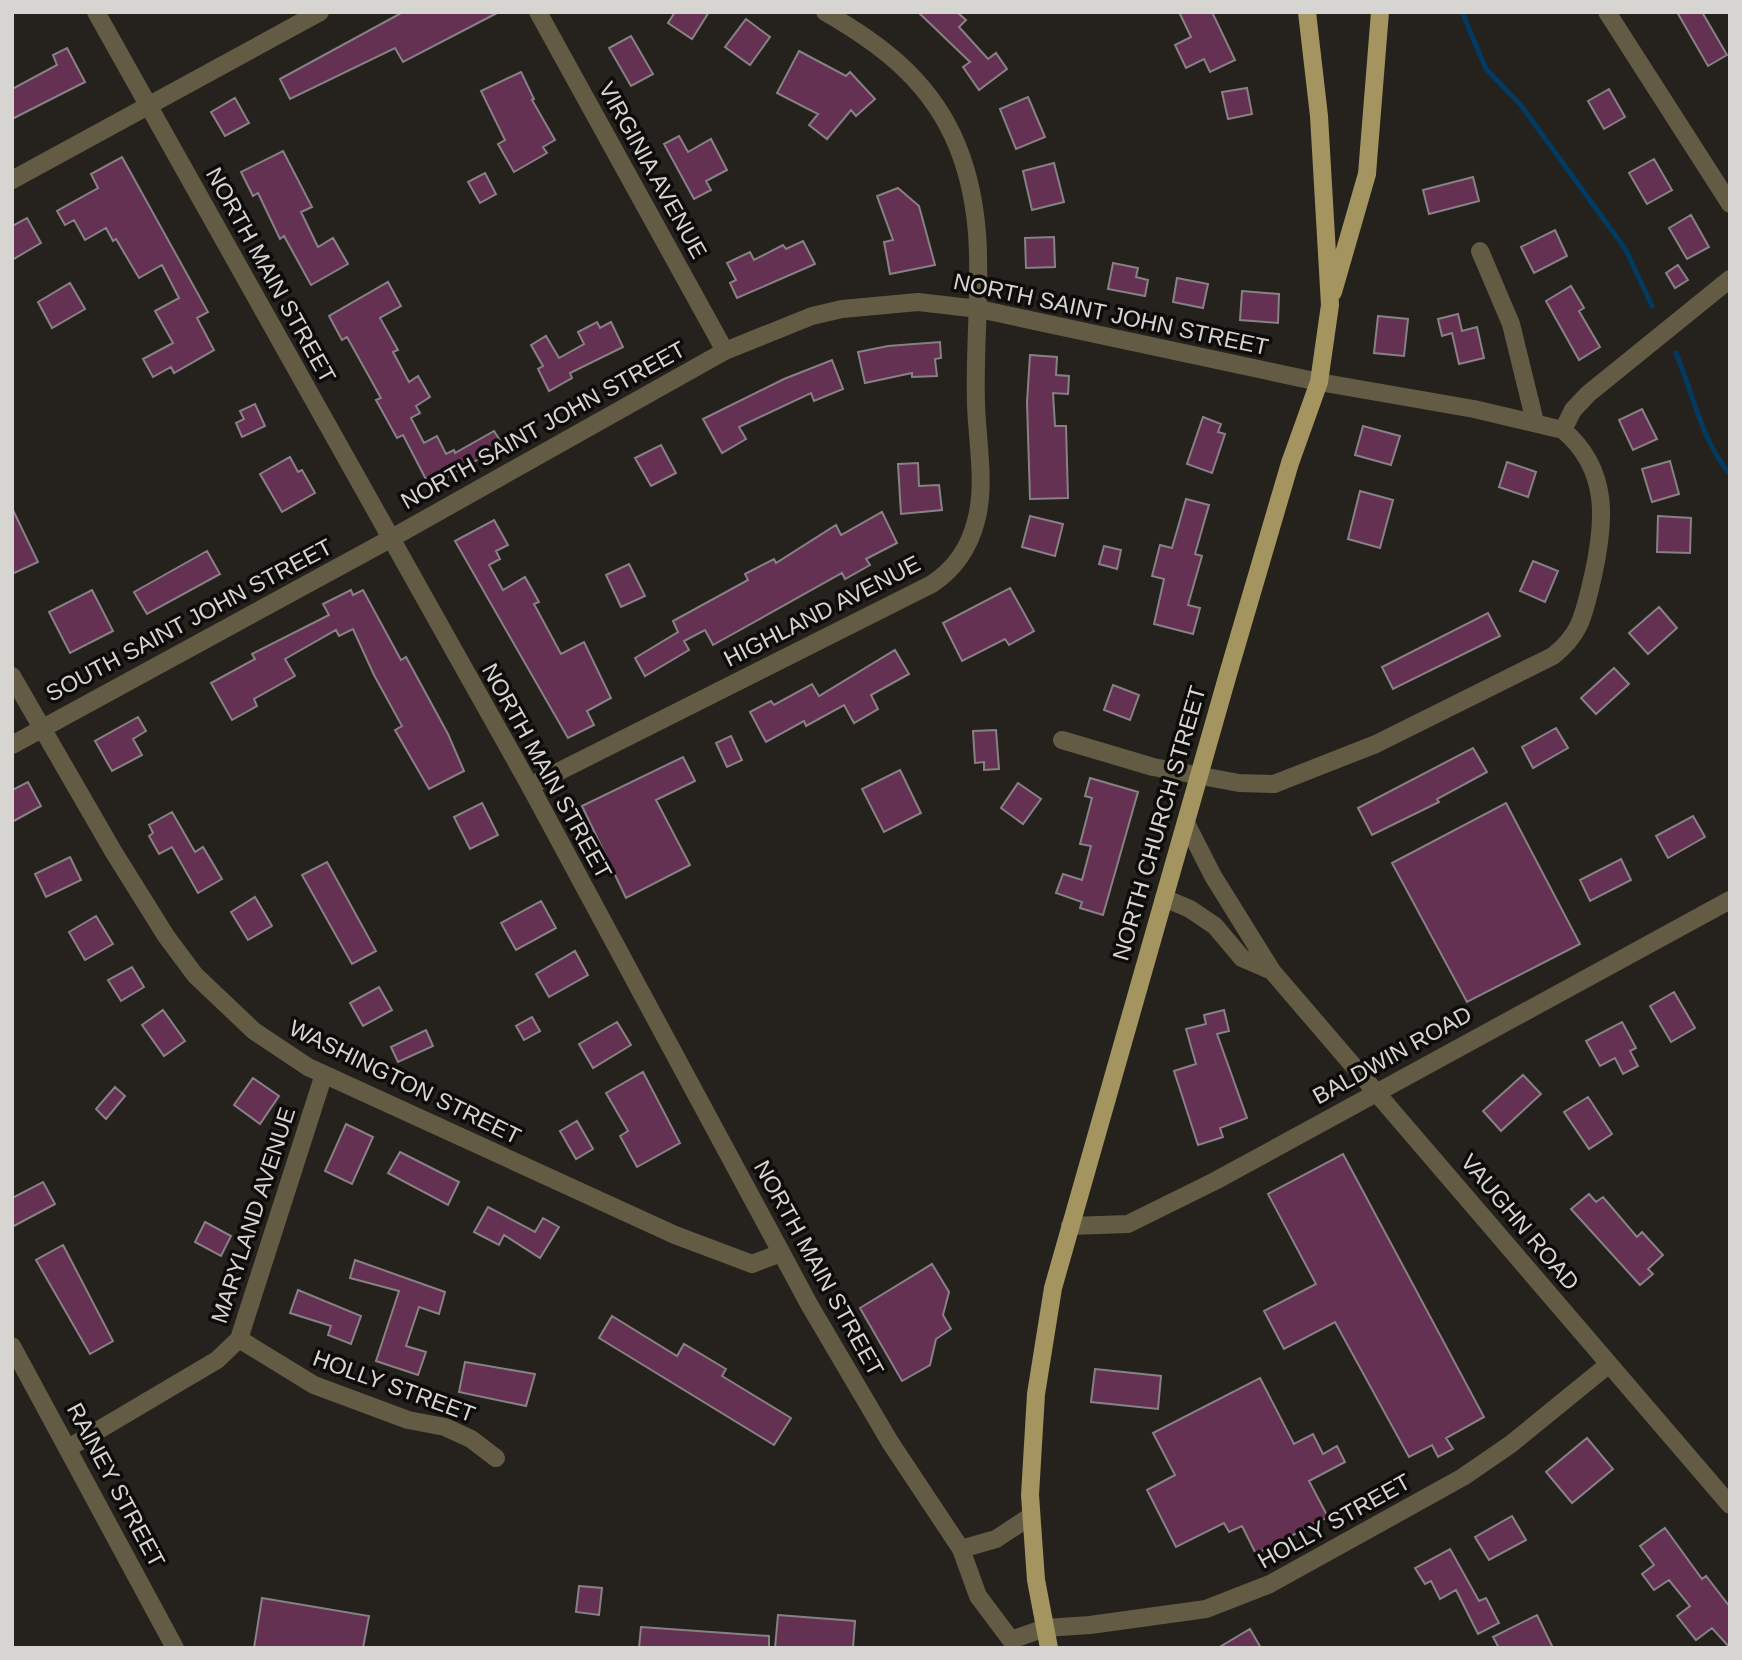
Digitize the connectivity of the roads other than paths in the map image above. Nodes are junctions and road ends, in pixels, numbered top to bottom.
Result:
1 (96, 12) edge
2 (320, 12) edge
3 (538, 12) edge
4 (825, 12) edge
5 (1307, 12) edge
6 (1380, 12) edge
7 (1607, 12) edge
8 (148, 106) junction
9 (12, 180) edge
10 (1730, 204) edge
11 (1479, 251) dead end
12 (1730, 279) edge
13 (1329, 305) junction
14 (979, 309) junction
15 (725, 351) junction
16 (1319, 382) junction
17 (1535, 422) junction
18 (1563, 430) junction
19 (390, 540) junction
20 (12, 676) edge
21 (40, 727) junction
22 (1062, 740) dead end
23 (12, 745) edge
24 (1200, 775) junction
25 (530, 786) junction
26 (1186, 823) junction
27 (1164, 898) junction
28 (1730, 900) edge
29 (1272, 971) junction
30 (324, 1074) junction
31 (1378, 1092) junction
32 (1070, 1226) junction
33 (781, 1253) junction
34 (239, 1339) junction
35 (12, 1346) edge
36 (1608, 1365) junction
37 (70, 1447) junction
38 (496, 1458) dead end
39 (1730, 1505) edge
40 (1031, 1516) junction
41 (961, 1549) junction
42 (1045, 1628) junction
43 (175, 1648) edge
44 (1049, 1648) edge

1 - 8 street, NORTH MAIN STREET
2 - 8 street
3 - 15 street, VIRGINIA AVENUE
4 - 14 street, HIGHLAND AVENUE
5 - 13 main road, NORTH CHURCH STREET
6 - 13 main road
7 - 10 street
8 - 9 street
8 - 19 street, NORTH MAIN STREET
11 - 17 street
12 - 18 street
13 - 16 main road, NORTH CHURCH STREET
14 - 15 street, NORTH SAINT JOHN STREET
14 - 16 street, NORTH SAINT JOHN STREET
14 - 25 street, HIGHLAND AVENUE
15 - 19 street, NORTH SAINT JOHN STREET
16 - 17 street, NORTH SAINT JOHN STREET
16 - 24 main road, NORTH CHURCH STREET
17 - 18 street, NORTH SAINT JOHN STREET
18 - 24 street
19 - 21 street, SOUTH SAINT JOHN STREET
19 - 25 street, NORTH MAIN STREET
20 - 21 street, WASHINGTON STREET
21 - 23 street, SOUTH SAINT JOHN STREET
21 - 30 street, WASHINGTON STREET
22 - 24 street
24 - 26 main road, NORTH CHURCH STREET
25 - 33 street, NORTH MAIN STREET
26 - 27 main road, NORTH CHURCH STREET
26 - 29 street, VAUGHN ROAD
27 - 29 street, VAUGHN ROAD
27 - 32 main road, NORTH CHURCH STREET
28 - 31 street, BALDWIN ROAD
29 - 31 street, VAUGHN ROAD
30 - 33 street, WASHINGTON STREET
30 - 34 street, MARYLAND AVENUE
31 - 32 street, BALDWIN ROAD
31 - 36 street, VAUGHN ROAD
32 - 40 main road, NORTH CHURCH STREET
33 - 41 street, NORTH MAIN STREET
34 - 37 street, MARYLAND AVENUE
34 - 38 street, HOLLY STREET
35 - 37 street, RAINEY STREET
36 - 39 street, VAUGHN ROAD
36 - 42 street, HOLLY STREET
37 - 43 street, RAINEY STREET
40 - 41 street
40 - 42 main road, NORTH CHURCH STREET
41 - 42 street, NORTH MAIN STREET
42 - 44 main road, NORTH CHURCH STREET

